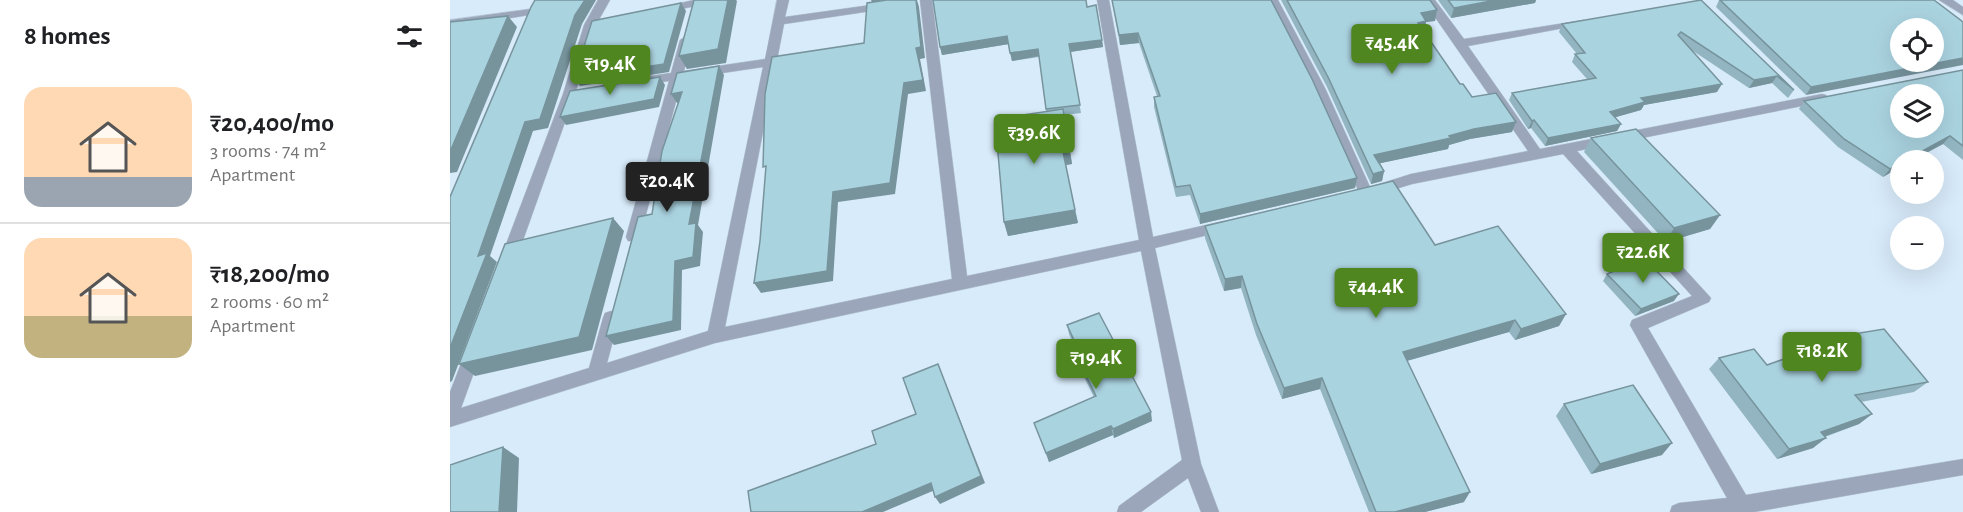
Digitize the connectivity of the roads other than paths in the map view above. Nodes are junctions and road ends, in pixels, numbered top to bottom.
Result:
1 (604, 0) edge
2 (783, 0) edge
3 (1272, 0) edge
4 (1429, 0) edge
5 (1945, 0) edge
6 (703, 1) edge
7 (923, 1) edge
8 (1108, 1) edge
9 (893, 5) edge
10 (531, 11) edge
11 (1963, 12) edge
12 (649, 13) edge
13 (1597, 19) edge
14 (780, 21) junction
15 (450, 24) edge
16 (1462, 43) junction
17 (769, 62) junction
18 (677, 75) junction
19 (634, 82) edge
20 (1837, 95) edge
21 (1566, 148) junction
22 (1537, 154) junction
23 (1239, 222) edge
24 (1147, 244) junction
25 (628, 254) edge
26 (504, 271) edge
27 (960, 282) junction
28 (614, 308) edge
29 (715, 336) junction
30 (479, 337) edge
31 (596, 373) junction
32 (450, 417) edge
33 (1192, 464) junction
34 (1963, 467) edge
35 (1743, 509) edge
36 (1126, 512) edge
37 (1210, 512) edge
38 (1679, 512) edge

1 - 26 street
2 - 14 street
3 - 22 street
4 - 16 street
5 - 11 street
6 - 12 street
6 - 18 street
7 - 27 street
8 - 24 street
9 - 14 street
10 - 15 street
13 - 16 street
14 - 17 street
16 - 22 street
17 - 18 street
17 - 29 street
18 - 19 street
18 - 25 street
20 - 21 street
21 - 22 street
21 - 35 street
23 - 24 street
24 - 27 street
24 - 33 street
27 - 29 street
28 - 31 street
29 - 31 street
30 - 32 street
31 - 32 street
33 - 36 street
33 - 37 street
34 - 35 street
35 - 38 street

